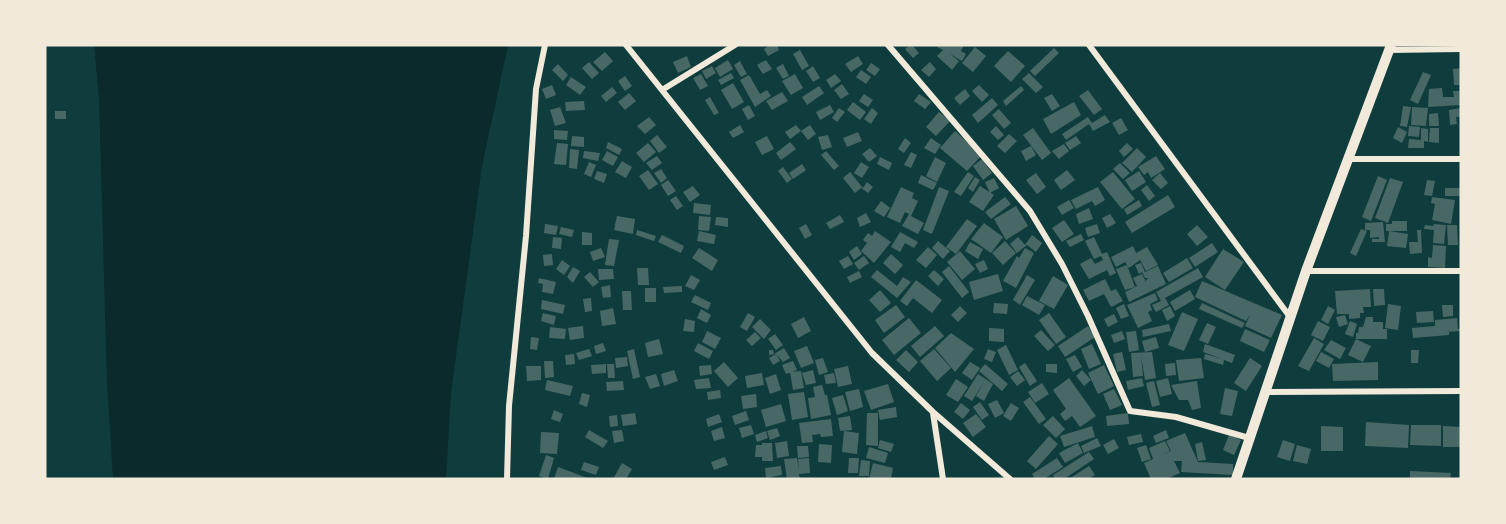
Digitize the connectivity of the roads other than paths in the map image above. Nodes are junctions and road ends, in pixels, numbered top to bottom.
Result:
1 (545, 45) edge
2 (626, 45) edge
3 (735, 45) edge
4 (888, 45) edge
5 (1089, 45) edge
6 (1390, 47) edge
7 (1461, 49) edge
8 (662, 90) junction
9 (1349, 159) junction
10 (1461, 159) edge
11 (1306, 271) junction
12 (1461, 271) edge
13 (1290, 317) junction
14 (1461, 391) edge
15 (1264, 392) junction
16 (933, 412) junction
17 (1250, 436) junction
18 (507, 479) edge
19 (943, 479) edge
20 (1011, 479) edge
21 (1236, 479) edge

1 - 18 street
2 - 8 street
3 - 8 street
4 - 17 street
5 - 13 street
6 - 7 street
6 - 9 highway
8 - 16 street
9 - 10 street
9 - 11 highway
11 - 12 street
11 - 13 highway
13 - 15 highway
14 - 15 street
15 - 17 highway
16 - 19 street
16 - 20 street
17 - 21 highway

